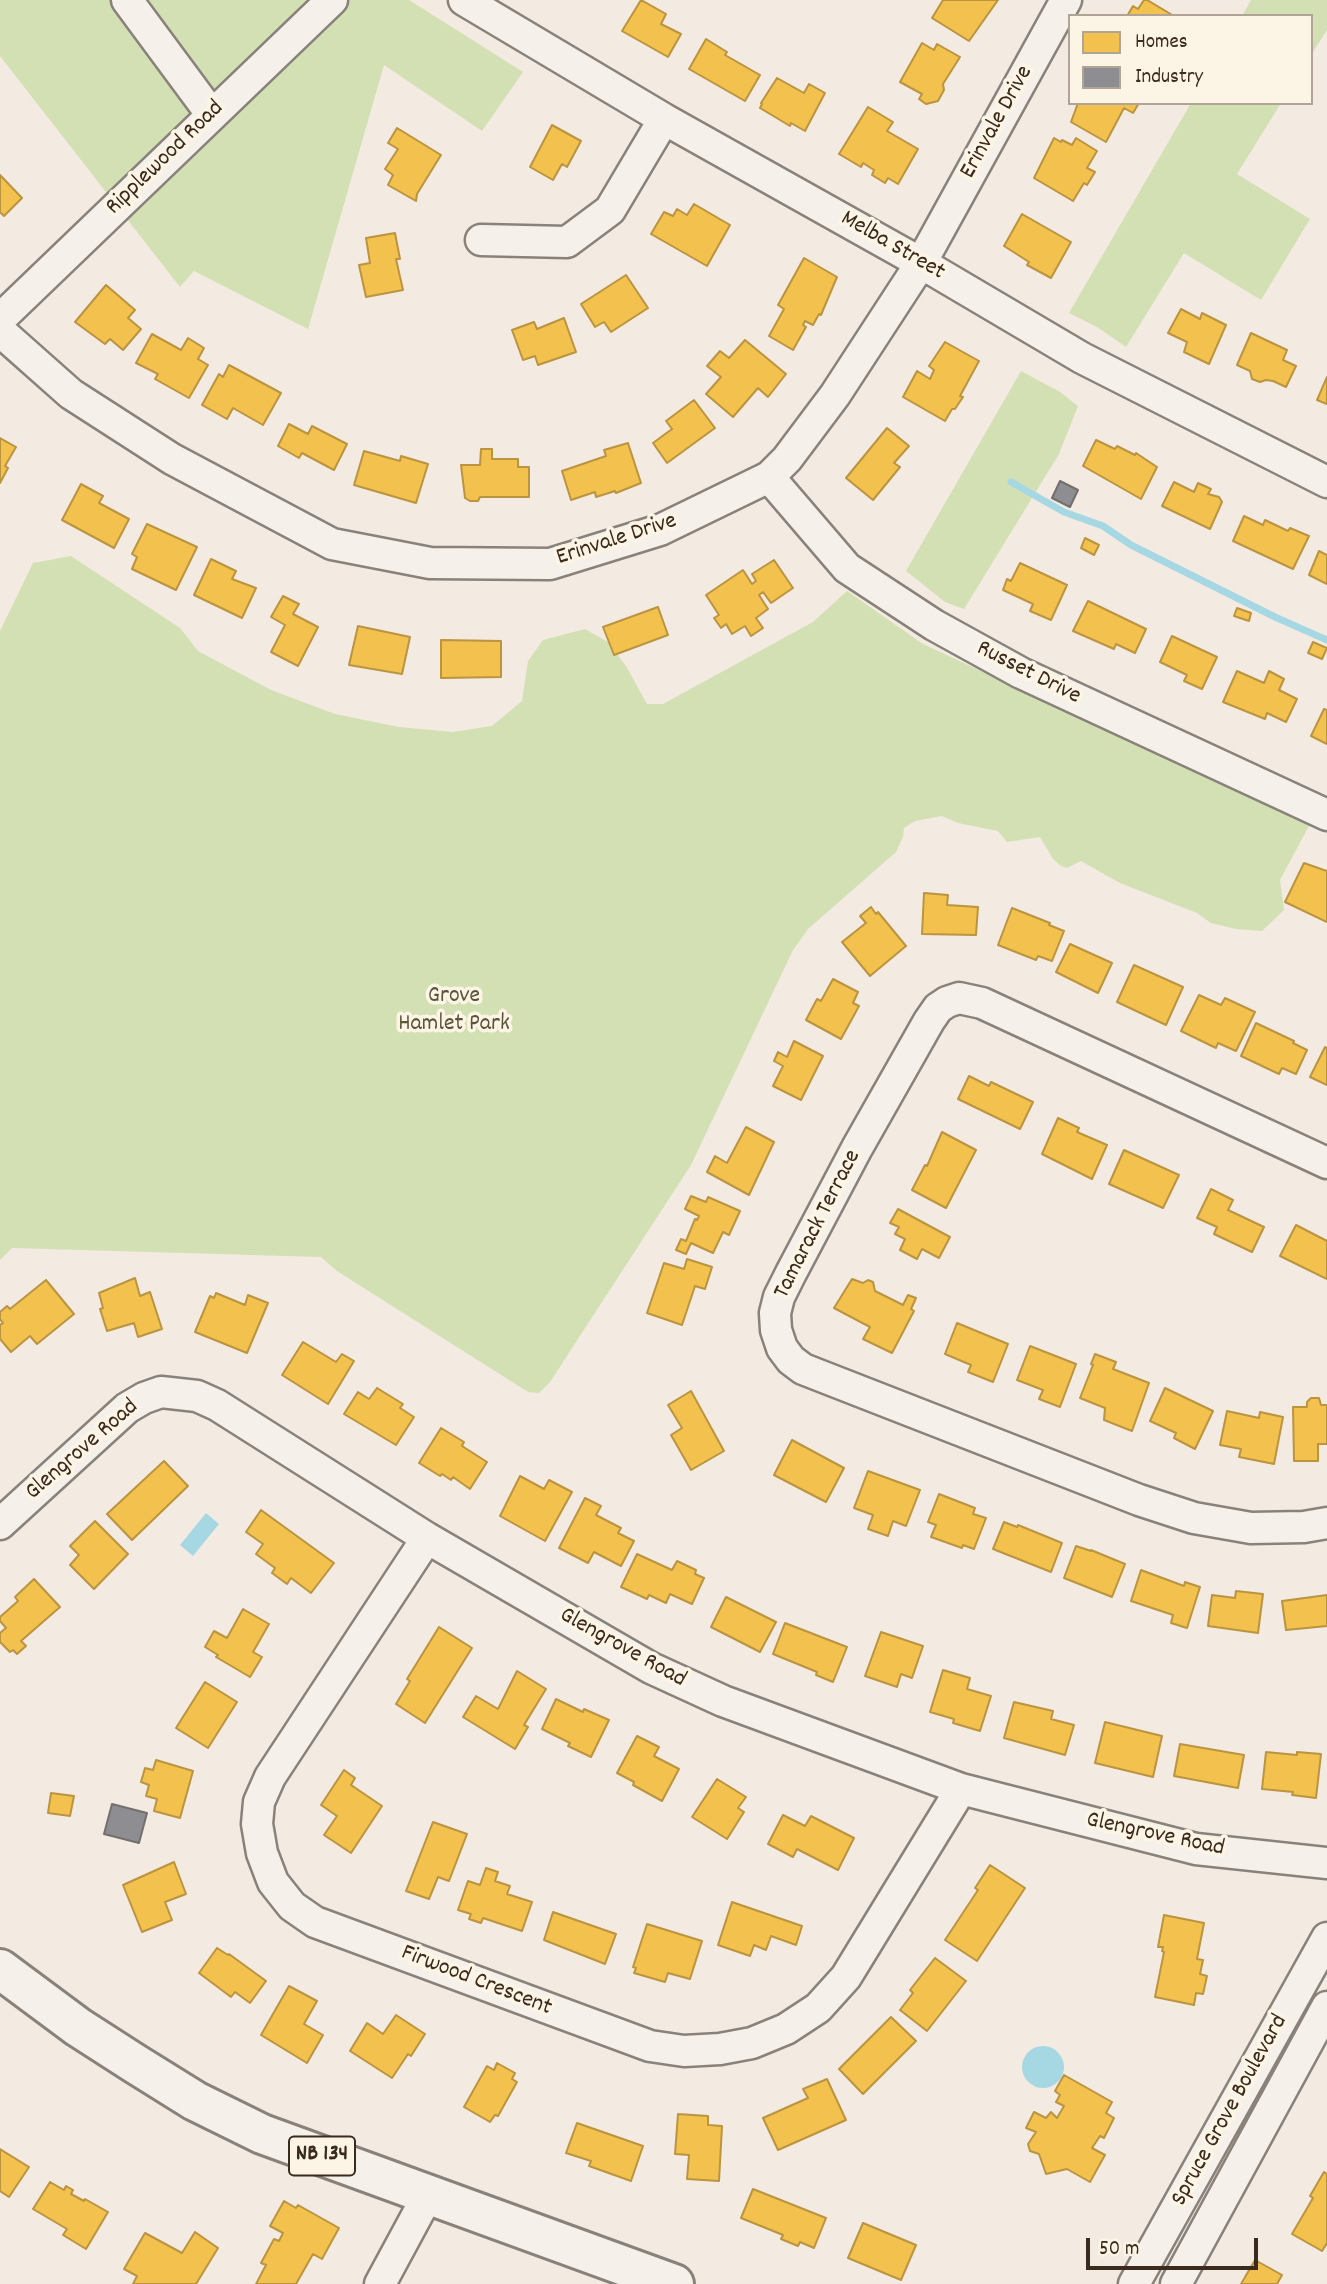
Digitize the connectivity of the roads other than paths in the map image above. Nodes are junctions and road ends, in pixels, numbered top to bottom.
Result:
1 (127, 0) edge
2 (332, 0) edge
3 (464, 0) edge
4 (1066, 0) edge
5 (212, 115) junction
6 (664, 119) junction
7 (481, 240) dead end
8 (921, 263) junction
9 (0, 318) edge
10 (0, 331) edge
11 (769, 477) junction
12 (1327, 482) edge
13 (1327, 815) edge
14 (1327, 1163) edge
15 (1327, 1523) edge
16 (0, 1524) edge
17 (427, 1538) junction
18 (961, 1789) junction
19 (1327, 1863) edge
20 (1327, 1938) edge
21 (0, 1969) edge
22 (1327, 2007) edge
23 (428, 2195) junction
24 (380, 2284) edge
25 (674, 2284) edge
26 (1134, 2284) edge
27 (1176, 2284) edge

1 - 5 street
2 - 5 street, Ripplewood Road
3 - 6 street, Melba Street
4 - 8 street, Erinvale Drive
5 - 9 street, Ripplewood Road
6 - 7 street
6 - 8 street, Melba Street
8 - 11 street, Erinvale Drive
8 - 12 street, Melba Street
10 - 11 street, Erinvale Drive
11 - 13 street, Russet Drive
14 - 15 street, Tamarack Terrace
16 - 17 street, Glengrove Road
17 - 18 street, Glengrove Road
17 - 18 street, Firwood Crescent
18 - 19 street, Glengrove Road
20 - 26 street, Spruce Grove Boulevard
21 - 23 main road, NB 134
22 - 27 street, Spruce Grove Boulevard
23 - 24 street
23 - 25 main road, NB 134

